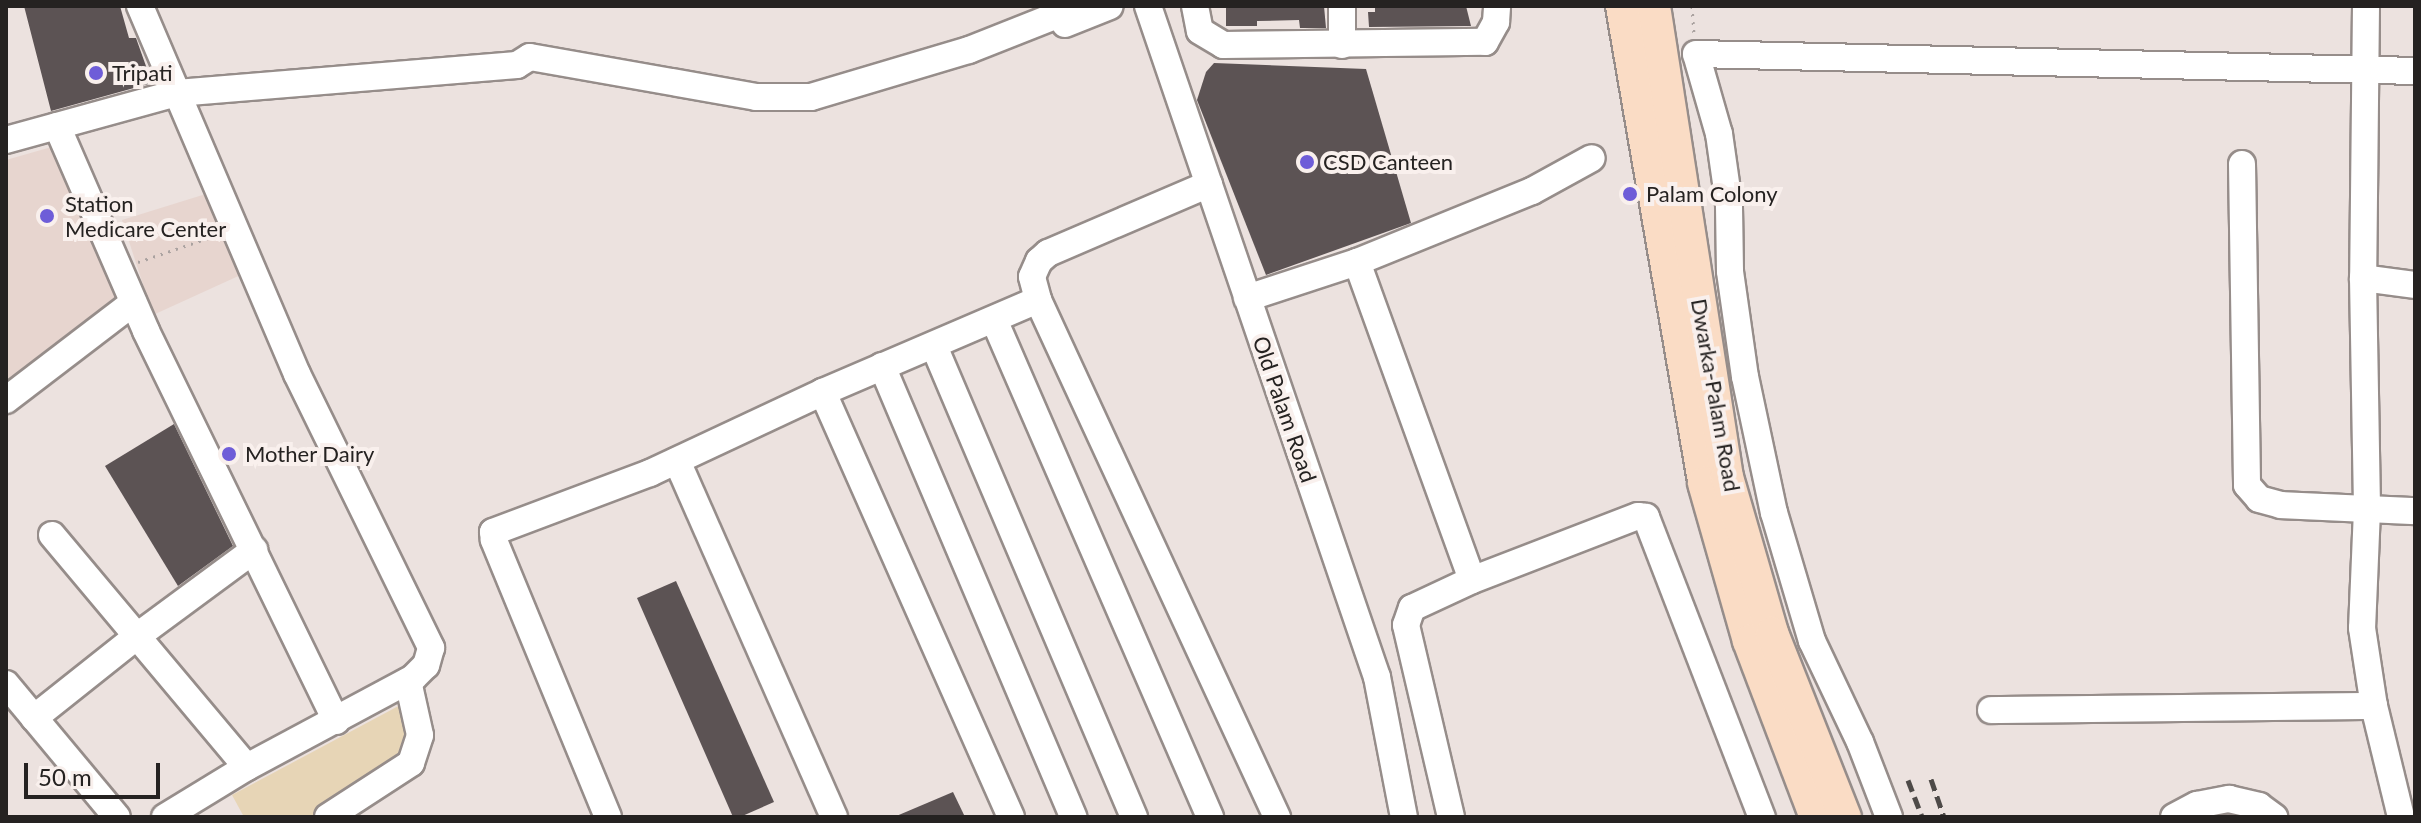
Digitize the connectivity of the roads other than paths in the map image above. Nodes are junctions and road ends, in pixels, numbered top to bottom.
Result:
1 (140, 6) edge
2 (1080, 6) edge
3 (1110, 6) edge
4 (1148, 6) edge
5 (1195, 6) edge
6 (1342, 6) edge
7 (1497, 6) edge
8 (1622, 6) edge
9 (1654, 6) edge
10 (2366, 6) edge
11 (1342, 45) junction
12 (517, 65) junction
13 (2366, 69) junction
14 (2415, 71) edge
15 (177, 93) junction
16 (57, 126) junction
17 (6, 140) edge
18 (1592, 158) dead end
19 (2242, 164) dead end
20 (1209, 184) junction
21 (1357, 262) junction
22 (2363, 278) junction
23 (2415, 285) edge
24 (1247, 298) junction
25 (1038, 300) junction
26 (133, 303) junction
27 (995, 322) junction
28 (934, 346) junction
29 (882, 366) junction
30 (823, 392) junction
31 (6, 400) edge
32 (677, 461) junction
33 (2367, 510) junction
34 (2415, 511) edge
35 (52, 535) dead end
36 (254, 550) junction
37 (1472, 580) junction
38 (136, 637) junction
39 (408, 681) junction
40 (6, 684) edge
41 (2374, 706) junction
42 (1991, 710) dead end
43 (34, 718) junction
44 (336, 721) junction
45 (247, 767) junction
46 (117, 817) edge
47 (165, 817) edge
48 (328, 817) edge
49 (608, 817) edge
50 (834, 817) edge
51 (1011, 817) edge
52 (1073, 817) edge
53 (1134, 817) edge
54 (1210, 817) edge
55 (1277, 817) edge
56 (1404, 817) edge
57 (1451, 817) edge
58 (1762, 817) edge
59 (1816, 817) edge
60 (1845, 817) edge
61 (1889, 817) edge
62 (2174, 817) edge
63 (2274, 817) edge
64 (2401, 817) edge

1 - 15 street
2 - 12 street
3 - 12 street
4 - 20 street, Old Palam Road
5 - 11 street
6 - 11 street
7 - 11 street
8 - 59 main road, Dwarka-Palam Road
9 - 60 main road, Dwarka-Palam Road
10 - 13 street
12 - 15 street
13 - 14 street
13 - 22 street
13 - 61 street
15 - 16 street
15 - 39 street
16 - 17 street
16 - 26 street
18 - 21 street
19 - 33 street
20 - 24 street, Old Palam Road
20 - 25 street
21 - 24 street
21 - 37 street
22 - 23 street
22 - 33 street
24 - 56 street, Old Palam Road
25 - 27 street
25 - 55 street
26 - 31 street
26 - 36 street
27 - 28 street
27 - 54 street
28 - 29 street
28 - 53 street
29 - 30 street
29 - 52 street
30 - 32 street
30 - 51 street
32 - 49 street
32 - 50 street
33 - 34 street
33 - 41 street
35 - 38 street
36 - 38 street
36 - 44 street
37 - 57 street
37 - 58 street
38 - 43 street
38 - 45 street
39 - 44 street
39 - 48 street
40 - 43 street
41 - 42 street
41 - 64 street
43 - 46 street
44 - 45 street
45 - 47 street
62 - 63 street

